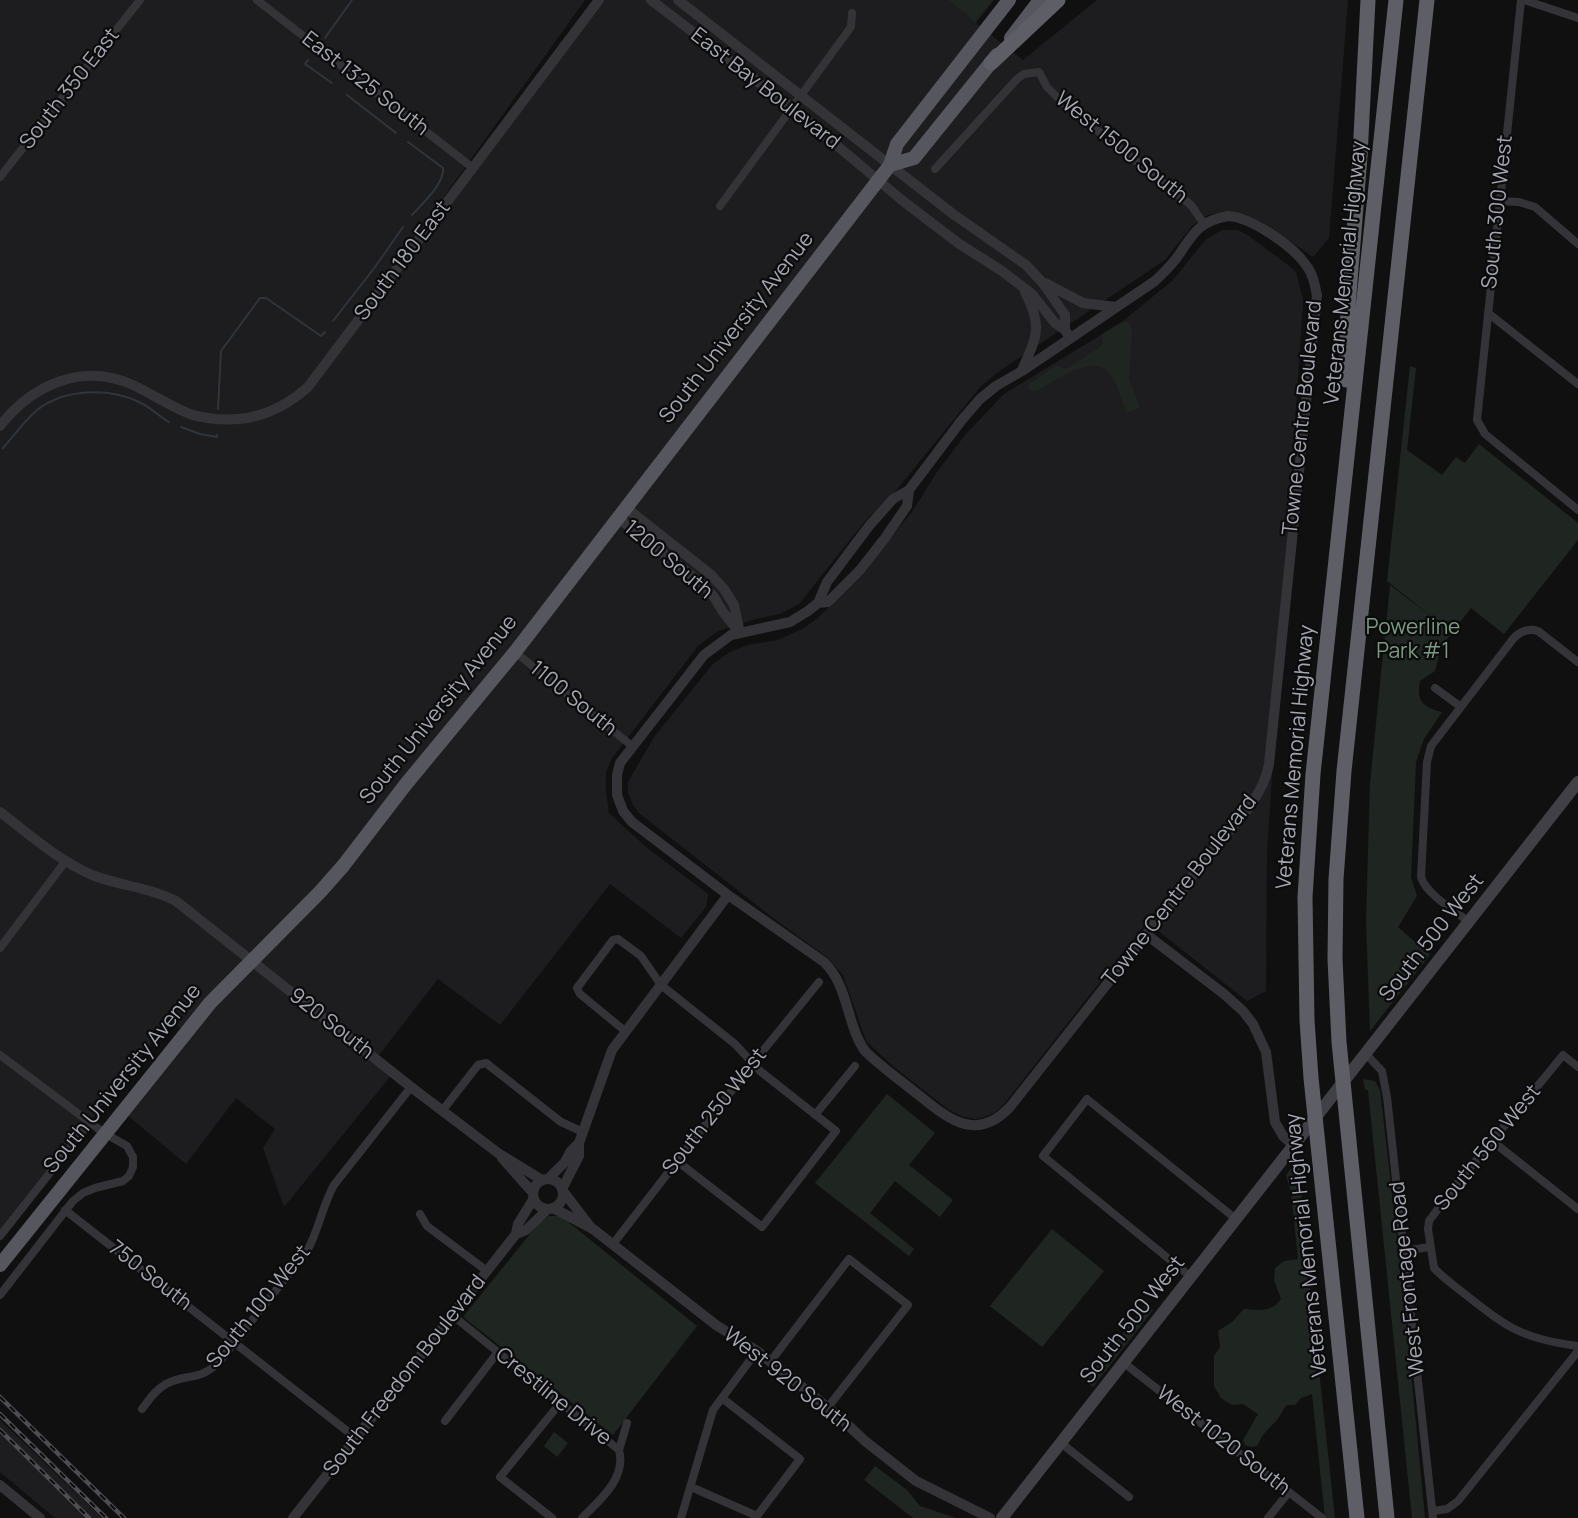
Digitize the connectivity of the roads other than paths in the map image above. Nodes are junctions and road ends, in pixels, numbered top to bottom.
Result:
1 (140, 0) edge
2 (257, 0) edge
3 (599, 0) edge
4 (651, 0) edge
5 (678, 0) edge
6 (1009, 0) edge
7 (1040, 0) edge
8 (1058, 0) edge
9 (1368, 0) edge
10 (1396, 0) edge
11 (1427, 0) edge
12 (1522, 0) edge
13 (852, 13) dead end
14 (1578, 18) edge
15 (991, 63) junction
16 (801, 94) junction
17 (791, 107) junction
18 (890, 165) junction
19 (473, 168) junction
20 (935, 169) dead end
21 (0, 177) edge
22 (879, 179) junction
23 (1499, 201) junction
24 (720, 206) dead end
25 (1204, 224) junction
26 (1578, 244) edge
27 (1042, 282) junction
28 (1022, 286) junction
29 (1116, 307) junction
30 (1488, 313) junction
31 (1067, 334) junction
32 (1022, 371) junction
33 (1578, 384) edge
34 (0, 426) edge
35 (1344, 483) junction
36 (909, 490) junction
37 (1578, 510) edge
38 (621, 512) junction
39 (818, 603) junction
40 (740, 633) junction
41 (514, 652) junction
42 (1578, 662) edge
43 (1435, 688) dead end
44 (1461, 707) junction
45 (632, 746) junction
46 (1578, 782) edge
47 (0, 813) edge
48 (65, 862) junction
49 (728, 895) junction
50 (1469, 922) junction
51 (1147, 935) junction
52 (0, 948) edge
53 (250, 961) junction
54 (819, 982) dead end
55 (661, 985) junction
56 (625, 1032) junction
57 (1366, 1054) junction
58 (0, 1055) edge
59 (753, 1064) junction
60 (855, 1066) dead end
61 (1578, 1067) edge
62 (411, 1087) junction
63 (442, 1111) junction
64 (815, 1115) junction
65 (90, 1122) junction
66 (583, 1132) junction
67 (104, 1133) junction
68 (1491, 1140) junction
69 (579, 1143) junction
70 (1294, 1146) junction
71 (498, 1153) junction
72 (677, 1161) junction
73 (545, 1180) junction
74 (562, 1190) junction
75 (533, 1196) junction
76 (550, 1209) junction
77 (1578, 1209) edge
78 (65, 1210) junction
79 (420, 1214) dead end
80 (1236, 1220) junction
81 (593, 1229) junction
82 (516, 1234) junction
83 (0, 1236) edge
84 (613, 1244) junction
85 (1430, 1247) junction
86 (1405, 1251) junction
87 (0, 1264) edge
88 (487, 1271) junction
89 (1191, 1277) junction
90 (0, 1295) edge
91 (452, 1315) junction
92 (235, 1343) junction
93 (1578, 1346) edge
94 (498, 1352) junction
95 (757, 1352) junction
96 (1578, 1352) edge
97 (770, 1362) junction
98 (1124, 1363) junction
99 (722, 1398) junction
100 (561, 1402) junction
101 (828, 1407) junction
102 (142, 1409) dead end
103 (445, 1421) dead end
104 (627, 1423) dead end
105 (356, 1438) junction
106 (1061, 1443) junction
107 (619, 1450) junction
108 (0, 1485) edge
109 (691, 1487) junction
110 (1288, 1492) junction
111 (1130, 1497) dead end
112 (1433, 1514) edge
113 (40, 1518) edge
114 (293, 1518) edge
115 (552, 1518) edge
116 (582, 1518) edge
117 (681, 1518) edge
118 (990, 1518) edge
119 (1002, 1518) edge
120 (1268, 1518) edge
121 (1322, 1518) edge
122 (1357, 1518) edge
123 (1388, 1518) edge

1 - 21 street, South 350 East
2 - 19 street, East 1325 South
3 - 19 street, South 180 East
4 - 17 street, East Bay Boulevard
5 - 16 street, East Bay Boulevard
6 - 18 highway, South University Avenue
7 - 15 highway, South University Avenue
8 - 15 highway
9 - 35 highway
10 - 35 highway, Veterans Memorial Highway
11 - 123 highway
12 - 14 street
12 - 23 street, South 300 West
13 - 16 street
15 - 18 highway, South University Avenue
16 - 17 street
16 - 18 street, East Bay Boulevard
17 - 22 street, East Bay Boulevard
17 - 24 street
18 - 22 highway, South University Avenue
18 - 27 street, East Bay Boulevard
19 - 34 street, South 180 East
20 - 25 street, West 1500 South
22 - 28 street, East Bay Boulevard
22 - 38 highway, South University Avenue
23 - 26 street
23 - 30 street, South 300 West
25 - 29 street, Towne Centre Boulevard
25 - 51 street, Towne Centre Boulevard
27 - 29 street
27 - 31 street
28 - 31 street, East Bay Boulevard
28 - 32 street
29 - 31 street, Towne Centre Boulevard
30 - 33 street
30 - 37 street, South 300 West
31 - 32 street, Towne Centre Boulevard
32 - 36 street, Towne Centre Boulevard
35 - 122 highway, Veterans Memorial Highway
36 - 39 street
36 - 39 street, Towne Centre Boulevard
38 - 40 street, 1200 South
38 - 40 street, 1200 South
38 - 41 highway, South University Avenue
39 - 40 street, Towne Centre Boulevard
40 - 45 street, Towne Centre Boulevard
41 - 45 street, 1100 South
41 - 53 highway, South University Avenue
42 - 44 street
43 - 44 street
44 - 50 street
45 - 49 street, Towne Centre Boulevard
46 - 50 main road, South 500 West
47 - 48 street, 920 South
48 - 52 street
48 - 53 street, 920 South
49 - 51 street, Towne Centre Boulevard
49 - 55 street
50 - 57 main road, South 500 West
51 - 70 street
53 - 62 street, 920 South
53 - 67 highway, South University Avenue
54 - 59 street, South 250 West
55 - 56 street
55 - 56 street
55 - 59 street
56 - 66 street
57 - 70 main road, South 500 West
57 - 86 street, West Frontage Road
58 - 65 street
59 - 64 street
59 - 72 street, South 250 West
60 - 64 street
61 - 68 street, South 560 West
62 - 63 street
62 - 92 street, South 100 West
63 - 66 street
63 - 71 street
64 - 72 street
65 - 67 street
65 - 83 street
66 - 69 street
67 - 78 street
67 - 87 highway, South University Avenue
68 - 77 street
68 - 85 street, South 560 West
69 - 73 street
69 - 74 street
70 - 80 main road, South 500 West
71 - 73 street
71 - 75 street
72 - 84 street, South 250 West
73 - 74 street
73 - 75 street
74 - 76 street
74 - 81 street, West 920 South
75 - 76 street
75 - 82 street, South Freedom Boulevard
76 - 81 street, West 920 South
76 - 82 street, South Freedom Boulevard
78 - 90 street
78 - 92 street, 750 South
79 - 88 street
80 - 89 main road, South 500 West
80 - 89 street
81 - 84 street, West 920 South
82 - 88 street, South Freedom Boulevard
84 - 95 street, West 920 South
85 - 86 street
85 - 93 street
86 - 112 street, West Frontage Road
88 - 91 street, South Freedom Boulevard
89 - 98 main road, South 500 West
91 - 94 street, Crestline Drive
91 - 105 street, South Freedom Boulevard
92 - 102 street, South 100 West
92 - 105 street, 750 South
94 - 100 street, Crestline Drive
94 - 103 street
95 - 97 street, West 920 South
95 - 99 street
96 - 112 street
97 - 101 street, West 920 South
97 - 101 street
98 - 106 main road, South 500 West
98 - 110 street, West 1020 South
99 - 109 street
99 - 109 street
100 - 107 street, Crestline Drive
100 - 115 street
101 - 118 street, West 920 South
104 - 107 street
105 - 114 street, South Freedom Boulevard
106 - 111 street
106 - 119 main road, South 500 West
107 - 116 street, Crestline Drive
108 - 113 street
109 - 117 street
110 - 120 street
110 - 121 street, West 1020 South

